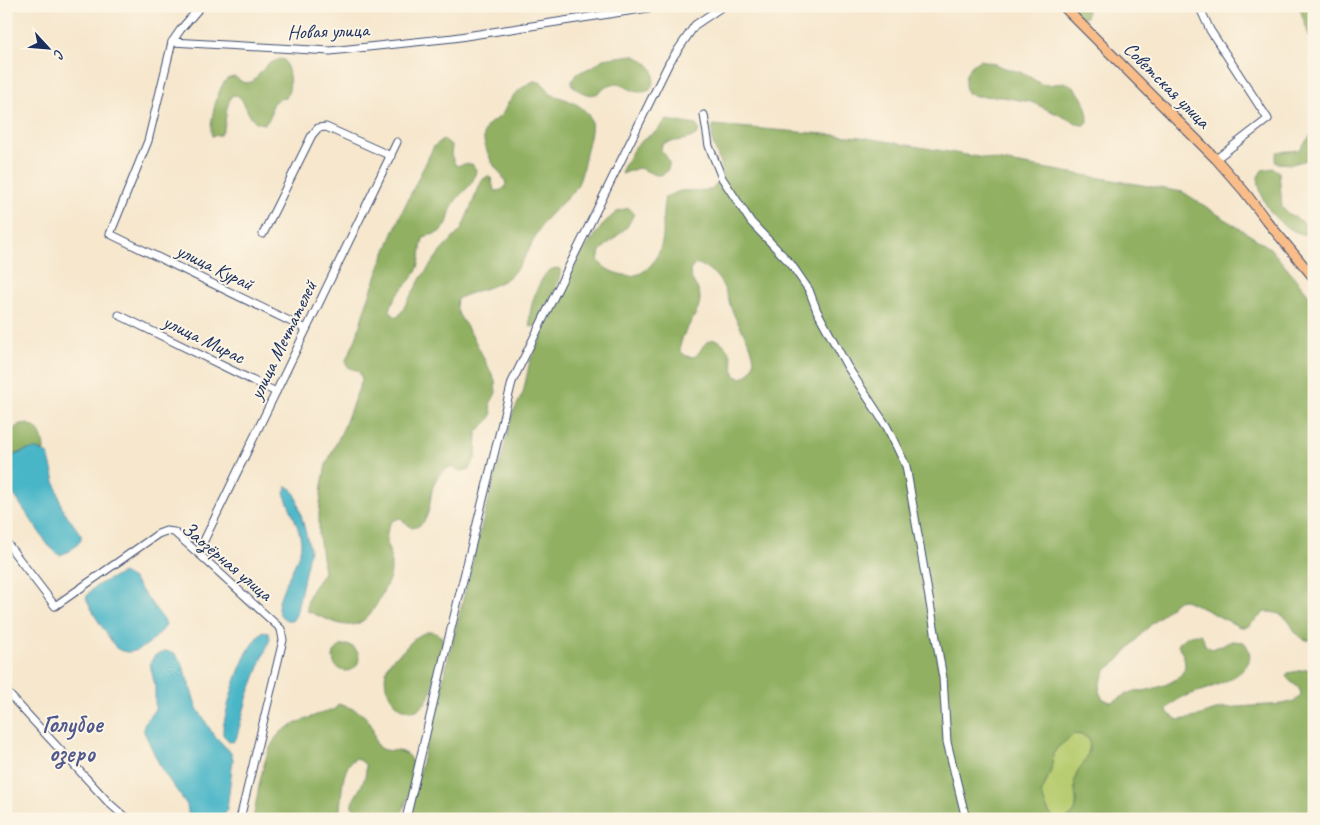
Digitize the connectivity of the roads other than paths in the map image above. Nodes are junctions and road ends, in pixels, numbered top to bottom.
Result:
1 (201, 6) edge
2 (661, 6) edge
3 (723, 6) edge
4 (1064, 6) edge
5 (1199, 6) edge
6 (172, 42) junction
7 (704, 115) dead end
8 (397, 142) dead end
9 (391, 156) junction
10 (1216, 159) junction
11 (263, 234) dead end
12 (1314, 278) edge
13 (119, 315) dead end
14 (306, 330) junction
15 (276, 392) junction
16 (6, 542) edge
17 (198, 553) junction
18 (6, 691) edge
19 (127, 819) edge
20 (240, 819) edge
21 (406, 819) edge
22 (966, 819) edge

1 - 6 street
2 - 6 street, Новая улица
3 - 21 street
4 - 10 main road, Советская улица
5 - 10 street
6 - 14 street, улица Курай
7 - 22 street
8 - 9 street, улица Мечтателей
9 - 11 street
9 - 14 street, улица Мечтателей
10 - 12 main road, Советская улица
13 - 15 street, улица Мирас
14 - 15 street, улица Мечтателей
15 - 17 street, улица Мечтателей
16 - 17 street, Заозёрная улица
17 - 20 street, Заозёрная улица
18 - 19 street

